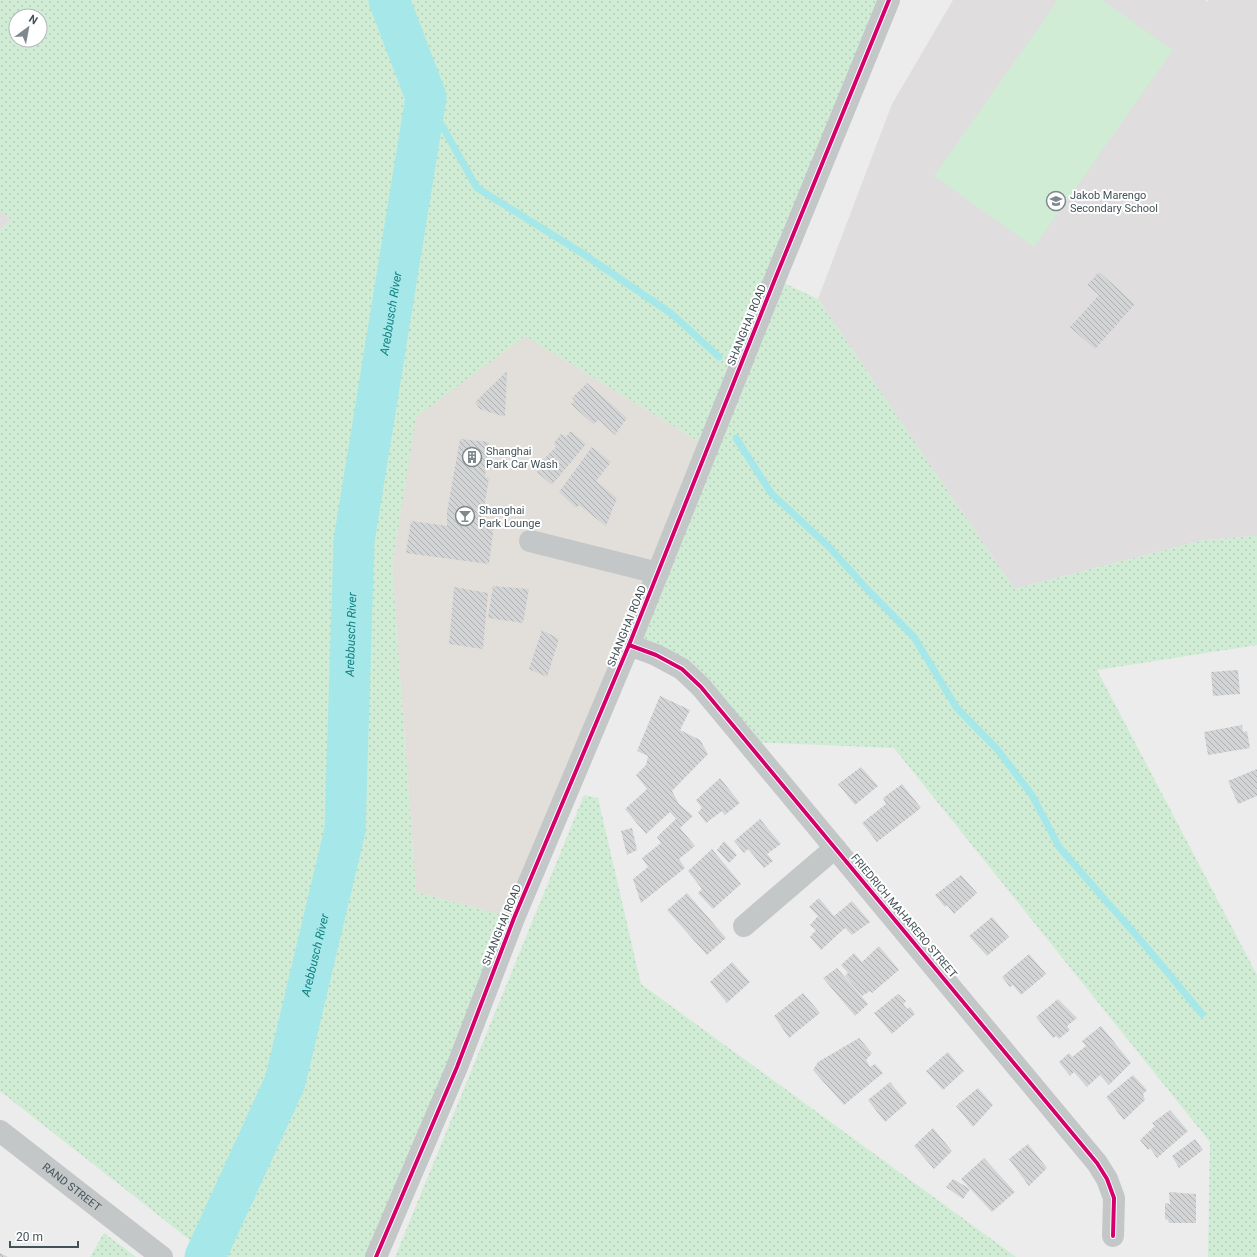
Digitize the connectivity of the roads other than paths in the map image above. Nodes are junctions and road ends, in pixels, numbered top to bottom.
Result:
1 (889, 0) edge
2 (530, 541) dead end
3 (658, 573) junction
4 (629, 644) junction
5 (835, 848) junction
6 (744, 926) dead end
7 (0, 1131) edge
8 (1113, 1236) dead end
9 (158, 1254) edge
10 (376, 1257) edge

1 - 3 street, SHANGHAI ROAD
2 - 3 street
3 - 4 street, SHANGHAI ROAD
4 - 5 street, FRIEDRICH MAHARERO STREET
4 - 10 street, SHANGHAI ROAD
5 - 6 street
5 - 8 street, FRIEDRICH MAHARERO STREET
7 - 9 street, RAND STREET

